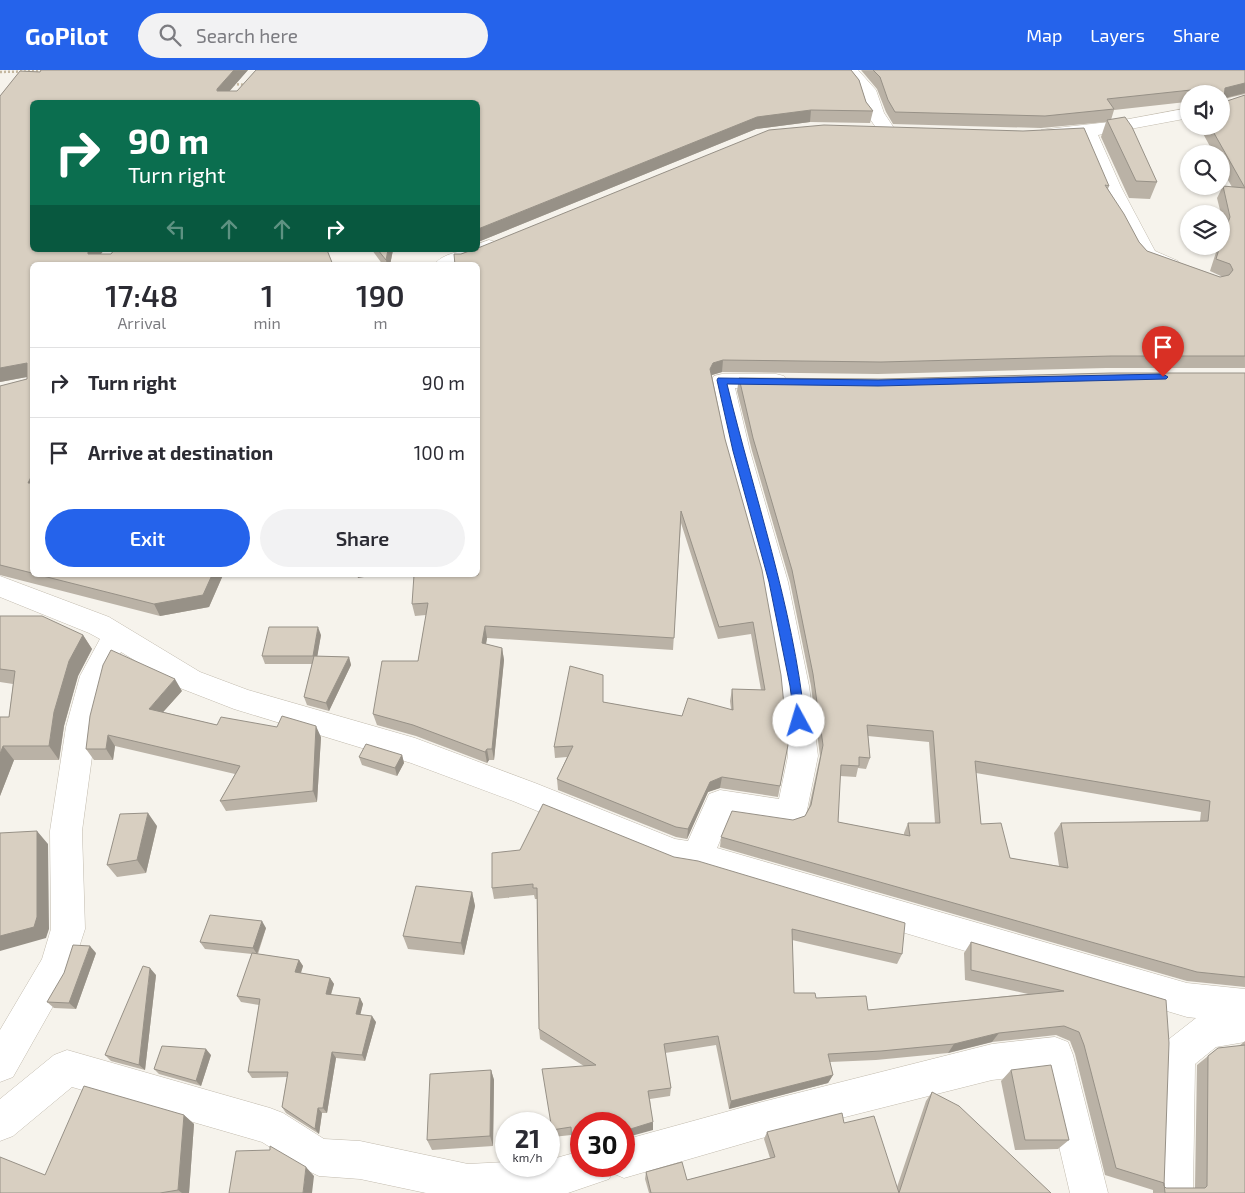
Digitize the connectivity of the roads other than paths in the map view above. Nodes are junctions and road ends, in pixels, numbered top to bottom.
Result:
1 (848, 70) edge
2 (1180, 115) edge
3 (861, 130) edge
4 (887, 130) junction
5 (906, 131) edge
6 (1087, 131) junction
7 (1031, 135) edge
8 (507, 238) edge
9 (480, 250) edge
10 (474, 252) edge
11 (451, 262) edge
12 (1190, 273) edge
13 (800, 382) edge
14 (0, 586) edge
15 (116, 634) junction
16 (698, 857) junction
17 (1245, 1006) edge
18 (1245, 1025) edge
19 (0, 1064) edge
20 (0, 1123) edge
21 (635, 1156) edge
22 (570, 1173) edge
23 (1088, 1193) edge
24 (1174, 1193) edge

1 - 4 street
2 - 6 street
3 - 4 street
4 - 5 street
6 - 7 street
6 - 12 street
8 - 9 street
10 - 11 street
13 - 16 street
14 - 15 street
15 - 16 street
15 - 19 street
16 - 17 street
18 - 24 street
20 - 22 street
21 - 23 street

